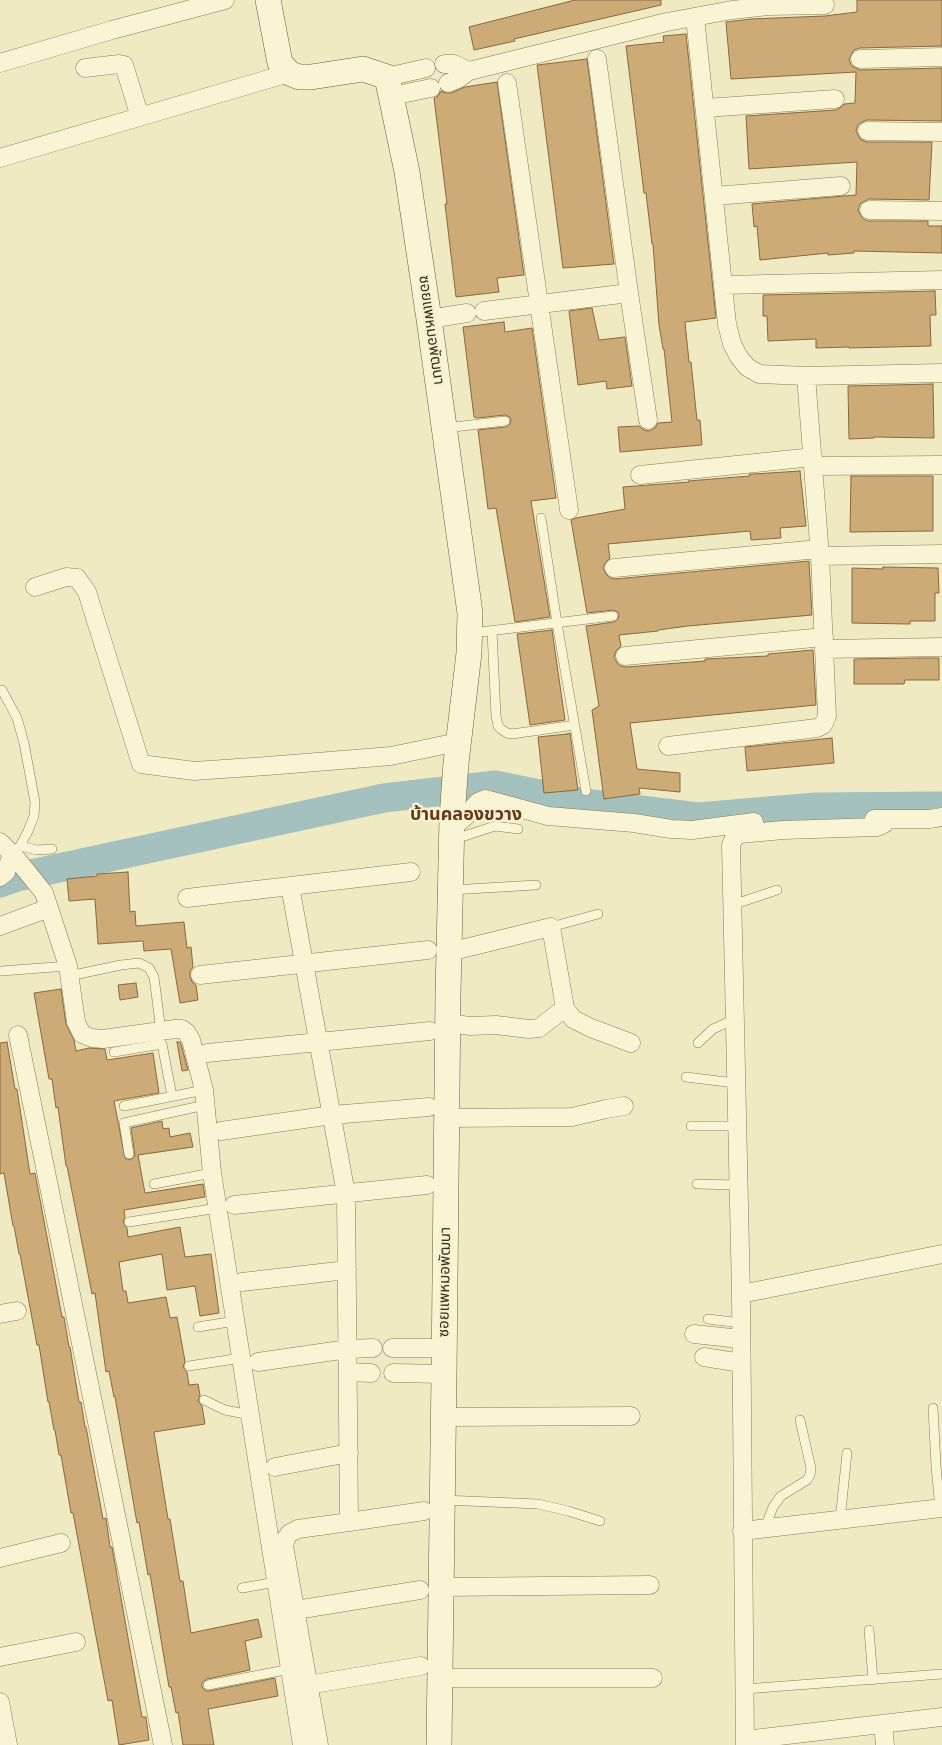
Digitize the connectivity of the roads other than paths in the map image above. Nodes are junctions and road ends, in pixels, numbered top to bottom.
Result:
1 (225, 0) edge
2 (268, 0) edge
3 (825, 6) dead end
4 (696, 17) junction
5 (942, 57) edge
6 (597, 59) dead end
7 (860, 59) dead end
8 (0, 63) edge
9 (444, 64) dead end
10 (85, 68) dead end
11 (426, 68) dead end
12 (469, 71) junction
13 (289, 73) junction
14 (507, 83) dead end
15 (390, 87) junction
16 (835, 99) dead end
17 (705, 108) junction
18 (140, 117) junction
19 (867, 131) dead end
20 (942, 132) edge
21 (0, 158) edge
22 (841, 186) dead end
23 (714, 196) junction
24 (869, 210) dead end
25 (942, 211) edge
26 (942, 280) edge
27 (723, 285) junction
28 (629, 293) junction
29 (538, 305) junction
30 (429, 319) junction
31 (942, 373) edge
32 (806, 376) junction
33 (648, 420) dead end
34 (505, 421) dead end
35 (444, 428) junction
36 (814, 462) junction
37 (942, 465) edge
38 (640, 475) dead end
39 (569, 510) dead end
40 (541, 518) dead end
41 (820, 552) junction
42 (942, 554) edge
43 (614, 568) dead end
44 (35, 588) dead end
45 (614, 616) dead end
46 (557, 623) junction
47 (481, 632) junction
48 (824, 643) junction
49 (942, 648) edge
50 (626, 656) dead end
51 (2, 690) dead end
52 (575, 725) junction
53 (668, 746) dead end
54 (457, 752) junction
55 (586, 791) dead end
56 (942, 817) edge
57 (886, 819) junction
58 (518, 828) dead end
59 (452, 829) junction
60 (52, 849) dead end
61 (12, 850) edge
62 (411, 872) dead end
63 (0, 877) edge
64 (536, 884) dead end
65 (290, 886) junction
66 (451, 890) junction
67 (777, 890) dead end
68 (187, 898) dead end
69 (46, 900) junction
70 (732, 905) junction
71 (598, 914) dead end
72 (0, 926) edge
73 (551, 927) junction
74 (439, 951) junction
75 (304, 964) junction
76 (1, 971) edge
77 (68, 971) junction
78 (200, 975) dead end
79 (565, 1008) junction
80 (735, 1019) junction
81 (438, 1027) junction
82 (161, 1031) junction
83 (18, 1035) dead end
84 (318, 1042) junction
85 (698, 1042) dead end
86 (631, 1043) dead end
87 (114, 1052) dead end
88 (207, 1053) dead end
89 (686, 1077) dead end
90 (736, 1083) junction
91 (172, 1096) junction
92 (205, 1097) junction
93 (124, 1106) dead end
94 (624, 1106) dead end
95 (438, 1112) junction
96 (332, 1115) junction
97 (691, 1126) dead end
98 (736, 1126) junction
99 (222, 1131) dead end
100 (128, 1154) dead end
101 (212, 1173) junction
102 (154, 1184) dead end
103 (697, 1184) dead end
104 (427, 1185) dead end
105 (737, 1185) junction
106 (346, 1194) junction
107 (226, 1207) junction
108 (129, 1222) dead end
109 (942, 1254) edge
110 (347, 1270) junction
111 (242, 1282) dead end
112 (741, 1294) junction
113 (17, 1311) dead end
114 (0, 1314) edge
115 (708, 1319) dead end
116 (235, 1321) junction
117 (198, 1326) dead end
118 (741, 1331) junction
119 (694, 1334) dead end
120 (373, 1348) dead end
121 (392, 1348) dead end
122 (444, 1348) junction
123 (348, 1349) junction
124 (704, 1357) dead end
125 (250, 1360) junction
126 (741, 1362) junction
127 (189, 1366) dead end
128 (348, 1372) junction
129 (371, 1373) dead end
130 (393, 1373) dead end
131 (444, 1374) junction
132 (204, 1400) dead end
133 (933, 1408) dead end
134 (250, 1416) junction
135 (631, 1416) dead end
136 (444, 1417) junction
137 (800, 1420) dead end
138 (349, 1453) junction
139 (847, 1453) dead end
140 (276, 1466) dead end
141 (433, 1506) junction
142 (941, 1509) edge
143 (840, 1520) junction
144 (600, 1521) dead end
145 (349, 1522) junction
146 (765, 1528) junction
147 (742, 1531) junction
148 (61, 1543) dead end
149 (0, 1558) edge
150 (276, 1582) junction
151 (650, 1585) dead end
152 (242, 1588) dead end
153 (431, 1589) junction
154 (296, 1610) junction
155 (869, 1630) dead end
156 (76, 1642) dead end
157 (0, 1657) edge
158 (290, 1669) junction
159 (430, 1672) junction
160 (942, 1674) edge
161 (653, 1678) dead end
162 (873, 1680) junction
163 (208, 1685) dead end
164 (308, 1685) junction
165 (745, 1689) junction
166 (0, 1702) edge
167 (942, 1717) edge
168 (883, 1724) junction
169 (809, 1739) edge
170 (745, 1743) edge
171 (8, 1745) edge
172 (163, 1745) edge
173 (302, 1745) edge
174 (319, 1745) edge
175 (439, 1745) edge
176 (885, 1745) edge

1 - 8 street
2 - 13 street
3 - 4 street
4 - 12 street
4 - 17 street
5 - 7 street
6 - 28 street
9 - 12 street
10 - 18 street
11 - 15 street
12 - 15 street
13 - 15 street
13 - 18 street
14 - 29 street
15 - 30 street, ซอยแพหมอพัฒนา
16 - 17 street
17 - 23 street
18 - 21 street
19 - 20 street
22 - 23 street
23 - 27 street
24 - 25 street
26 - 27 street
27 - 32 street
28 - 29 street
28 - 33 street
29 - 30 street
29 - 39 street
30 - 35 street, ซอยแพหมอพัฒนา
31 - 32 street
32 - 36 street
34 - 35 lane
35 - 47 street, ซอยแพหมอพัฒนา
36 - 37 street
36 - 38 street
36 - 41 street
40 - 46 lane
41 - 42 street
41 - 43 street
41 - 48 street
44 - 54 street
45 - 46 lane
46 - 47 lane
46 - 52 lane
47 - 52 lane
47 - 54 street, ซอยแพหมอพัฒนา
48 - 49 street
48 - 50 street
48 - 53 street
51 - 61 lane
52 - 55 lane
54 - 59 street, ซอยแพหมอพัฒนา
56 - 57 street
57 - 59 street
57 - 70 street
58 - 59 lane
59 - 66 street, ซอยแพหมอพัฒนา
60 - 61 lane
61 - 63 street
61 - 69 street
62 - 65 street
64 - 66 lane
65 - 68 street
65 - 75 street
66 - 74 street, ซอยแพหมอพัฒนา
67 - 70 lane
69 - 72 street
69 - 77 street
70 - 80 street
71 - 73 lane
73 - 74 street
73 - 79 street
74 - 75 street
74 - 81 street, ซอยแพหมอพัฒนา
75 - 78 street
75 - 84 street
76 - 77 lane
77 - 82 street
77 - 82 lane
79 - 81 street
79 - 86 street
80 - 85 lane
80 - 90 street
81 - 84 street
81 - 95 street, ซอยแพหมอพัฒนา
82 - 92 street
83 - 172 street
84 - 88 street
84 - 96 street
87 - 91 lane
89 - 90 lane
90 - 98 street
91 - 92 lane
91 - 93 lane
92 - 100 lane
92 - 101 street
94 - 95 street
95 - 96 street
95 - 122 street, ซอยแพหมอพัฒนา
96 - 99 street
96 - 106 street
97 - 98 lane
98 - 105 street
101 - 102 lane
101 - 107 street
103 - 105 lane
104 - 106 street
105 - 112 street
106 - 107 street
106 - 110 street
107 - 108 lane
107 - 116 street
109 - 112 street
110 - 111 street
110 - 123 street
112 - 118 street
113 - 114 street
115 - 118 lane
116 - 117 lane
116 - 125 street
118 - 119 street
118 - 126 street
120 - 123 street
121 - 122 street
122 - 131 street, ซอยแพหมอพัฒนา
123 - 125 street
123 - 128 street
124 - 126 street
125 - 127 lane
125 - 134 street
126 - 147 street
128 - 129 street
128 - 138 street
130 - 131 street
131 - 136 street, ซอยแพหมอพัฒนา
132 - 134 lane
133 - 142 lane
134 - 150 street
135 - 136 street
136 - 141 street, ซอยแพหมอพัฒนา
137 - 146 lane
138 - 140 street
138 - 145 street
139 - 143 lane
141 - 144 lane
141 - 145 street
141 - 153 street, ซอยแพหมอพัฒนา
142 - 143 street
143 - 146 street
145 - 154 street
146 - 147 street
147 - 165 street
148 - 149 street
150 - 152 lane
150 - 158 street
151 - 153 street
153 - 154 street
153 - 159 street, ซอยแพหมอพัฒนา
154 - 164 street
155 - 162 lane
156 - 157 street
158 - 163 lane
158 - 173 street
159 - 161 street
159 - 164 street
159 - 175 street, ซอยแพหมอพัฒนา
160 - 162 lane
162 - 165 lane
164 - 174 street
165 - 170 street
166 - 171 street
167 - 168 street
168 - 169 street
168 - 176 street
169 - 170 street

